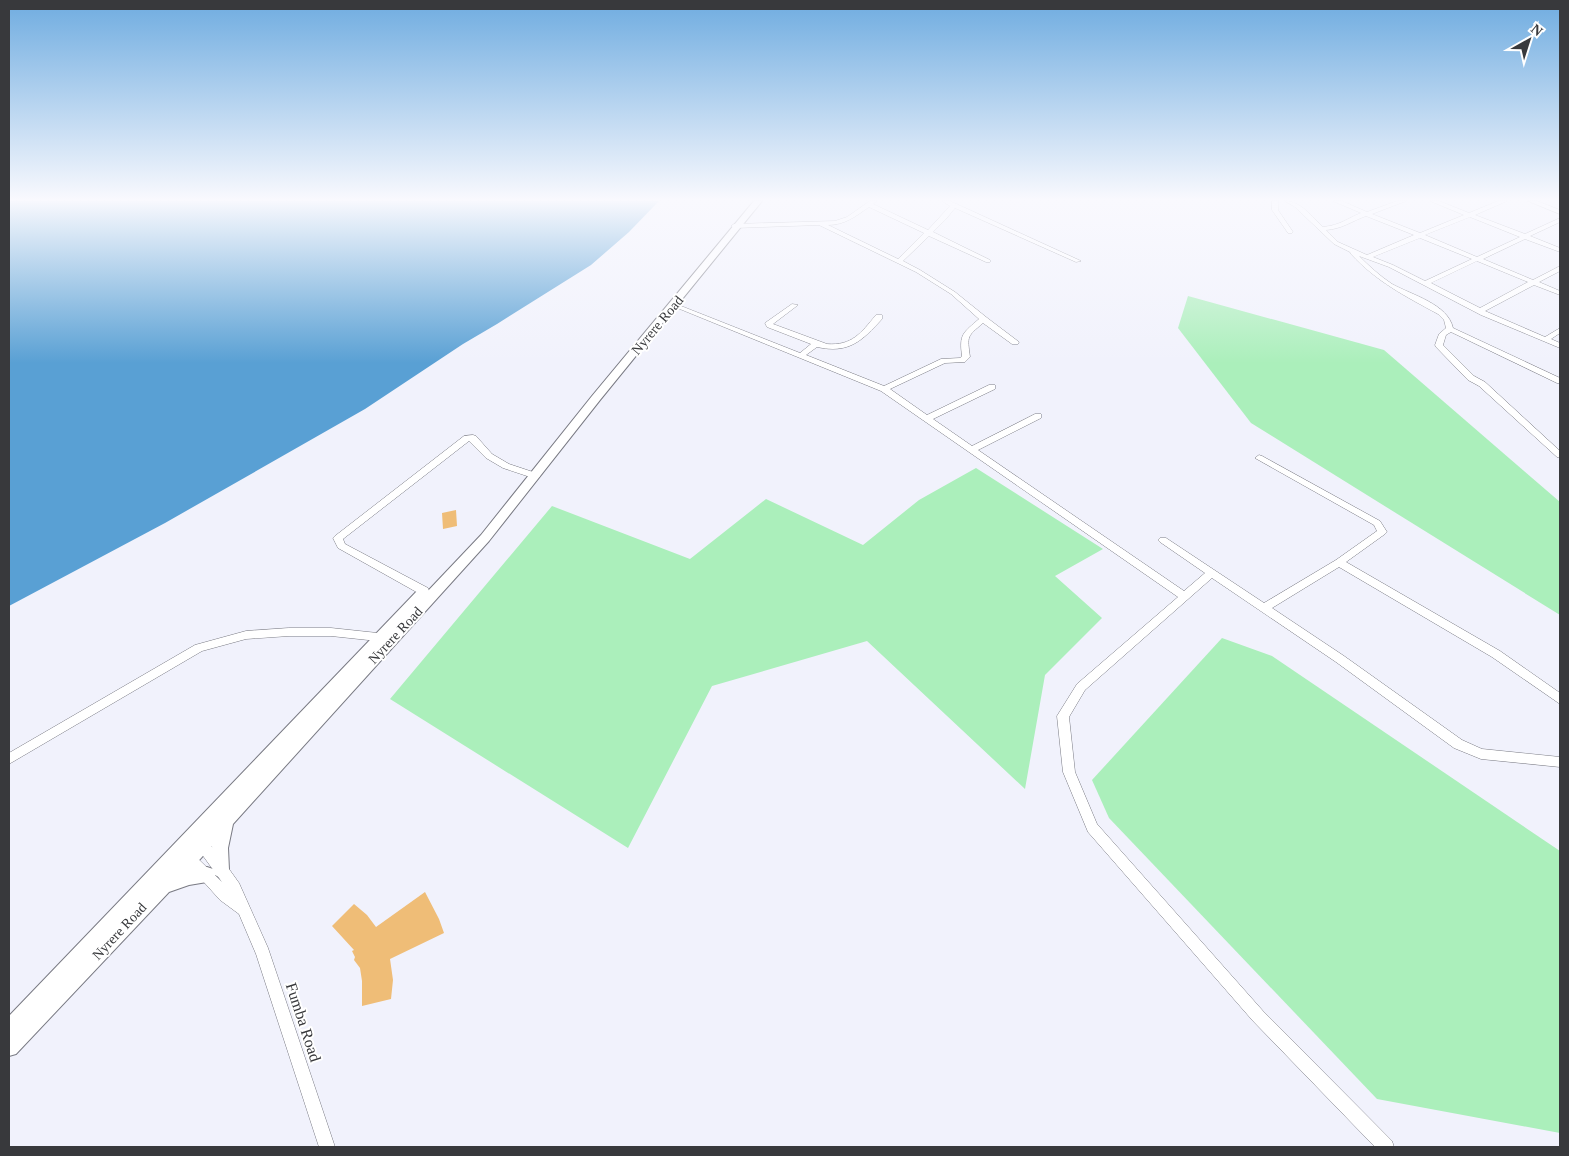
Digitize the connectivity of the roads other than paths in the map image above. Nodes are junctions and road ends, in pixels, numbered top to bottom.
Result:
1 (712, 255) edge
2 (713, 255) edge
3 (886, 255) edge
4 (905, 255) edge
5 (973, 255) edge
6 (1065, 255) edge
7 (1354, 255) edge
8 (1362, 255) edge
9 (1373, 255) edge
10 (1467, 255) edge
11 (1486, 255) edge
12 (1368, 257) junction
13 (1477, 259) junction
14 (899, 261) junction
15 (1078, 261) dead end
16 (988, 262) dead end
17 (1560, 268) edge
18 (1533, 282) junction
19 (1424, 284) junction
20 (1560, 293) edge
21 (674, 305) junction
22 (794, 305) dead end
23 (1480, 311) junction
24 (879, 316) dead end
25 (983, 320) junction
26 (1450, 329) junction
27 (779, 330) junction
28 (1560, 330) edge
29 (764, 340) junction
30 (1545, 340) junction
31 (1015, 342) dead end
32 (816, 344) junction
33 (1560, 346) edge
34 (802, 355) junction
35 (1560, 381) edge
36 (992, 387) dead end
37 (884, 389) junction
38 (1038, 416) dead end
39 (928, 418) junction
40 (971, 450) junction
41 (1560, 455) edge
42 (1259, 458) dead end
43 (532, 475) junction
44 (1163, 540) dead end
45 (1339, 562) junction
46 (1212, 573) junction
47 (424, 591) junction
48 (1184, 596) junction
49 (1264, 608) junction
50 (386, 638) junction
51 (1560, 700) edge
52 (9, 760) edge
53 (1560, 762) edge
54 (225, 820) junction
55 (197, 840) junction
56 (184, 855) junction
57 (214, 872) junction
58 (162, 886) junction
59 (9, 1029) edge
60 (9, 1047) edge
61 (327, 1147) edge
62 (1386, 1147) edge

1 - 43 main road, Nyrere Road
2 - 21 main road, Nyrere Road
3 - 14 street
4 - 14 street
5 - 16 street
6 - 15 street
7 - 26 street
8 - 12 street
9 - 12 street
10 - 13 street
11 - 13 street
12 - 19 street
13 - 18 street
13 - 19 street
14 - 25 street
17 - 18 street
18 - 20 street
18 - 23 street
19 - 23 street
21 - 29 street
21 - 43 main road, Nyrere Road
22 - 27 street
23 - 30 street
24 - 32 street
25 - 31 street
25 - 37 street
26 - 35 street
26 - 41 street
27 - 29 street
27 - 32 street
28 - 30 street
29 - 34 street
30 - 33 street
32 - 34 street
34 - 37 street
36 - 39 street
37 - 39 street
38 - 40 street
39 - 40 street
40 - 48 street
42 - 45 street
43 - 47 main road, Nyrere Road
43 - 47 street
43 - 50 main road, Nyrere Road
44 - 46 street
45 - 49 street
45 - 51 street
46 - 48 street
46 - 49 street
47 - 50 main road, Nyrere Road
48 - 62 street
49 - 53 street
50 - 52 street
50 - 54 main road, Nyrere Road
50 - 55 main road, Nyrere Road
54 - 55 main road, Nyrere Road
54 - 57 main road
55 - 56 main road, Nyrere Road
55 - 57 street, Fumba Road
56 - 57 street, Fumba Road
56 - 58 main road, Nyrere Road
56 - 59 main road, Nyrere Road
57 - 58 main road
57 - 61 street, Fumba Road
58 - 60 main road, Nyrere Road

